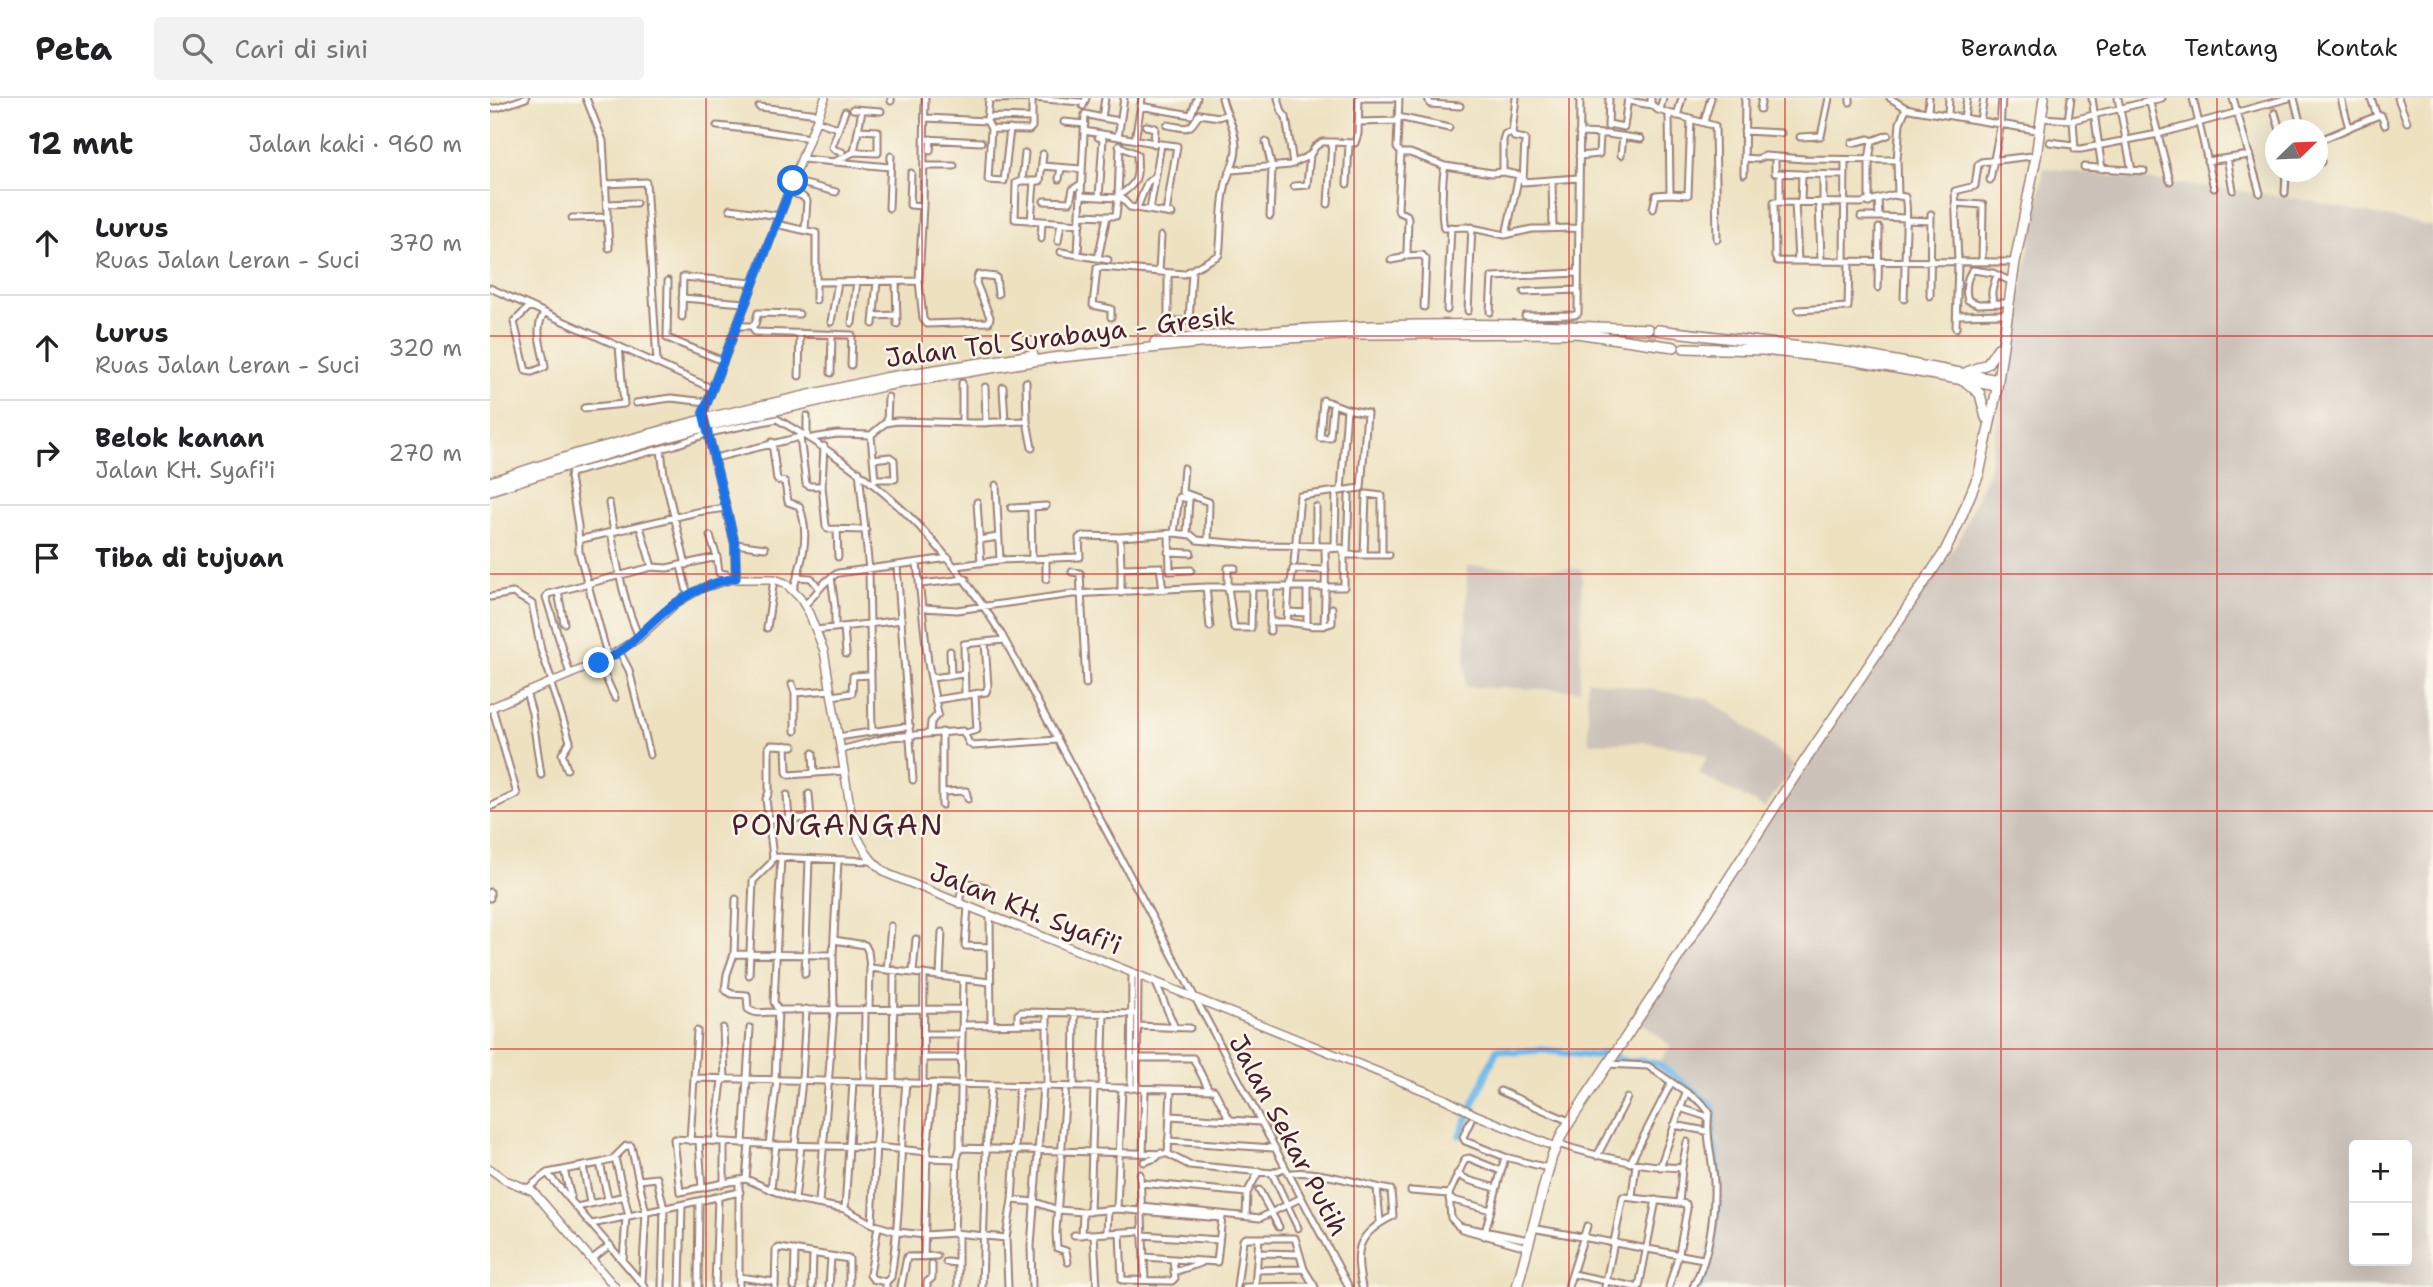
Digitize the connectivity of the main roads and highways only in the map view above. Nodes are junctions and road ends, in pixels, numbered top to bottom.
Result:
1 (825, 98) edge
2 (2042, 98) edge
3 (1653, 332) junction
4 (1576, 333) junction
5 (1998, 348) junction
6 (1763, 350) junction
7 (1961, 376) junction
8 (1994, 382) junction
9 (1986, 418) junction
10 (706, 423) junction
11 (1976, 479) junction
12 (490, 482) edge
13 (490, 490) edge
14 (733, 579) junction
15 (491, 707) edge
16 (1556, 1145) junction
17 (490, 1169) edge
18 (615, 1287) edge
19 (1517, 1287) edge

1 - 10 main road
2 - 5 highway
2 - 8 highway
3 - 4 highway, Jalan Tol Surabaya - Gresik
3 - 6 highway, Jalan Tol Surabaya - Gresik
3 - 7 highway, Jalan Tol Surabaya - Gresik
3 - 10 highway, Jalan Tol Surabaya - Gresik
4 - 6 highway, Jalan Tol Surabaya - Gresik
4 - 10 highway, Jalan Tol Surabaya - Gresik
5 - 7 highway
5 - 8 highway
6 - 7 highway, Jalan Tol Surabaya - Gresik
7 - 8 highway, Jalan Tol Surabaya - Gresik
7 - 9 highway
8 - 9 highway
8 - 11 highway
9 - 11 highway
10 - 12 highway, Jalan Tol Surabaya - Gresik
10 - 13 highway, Jalan Tol Surabaya - Gresik
10 - 14 main road
11 - 16 highway
14 - 15 main road
14 - 16 main road, Jalan KH. Syafi'i
16 - 19 highway
17 - 18 main road

